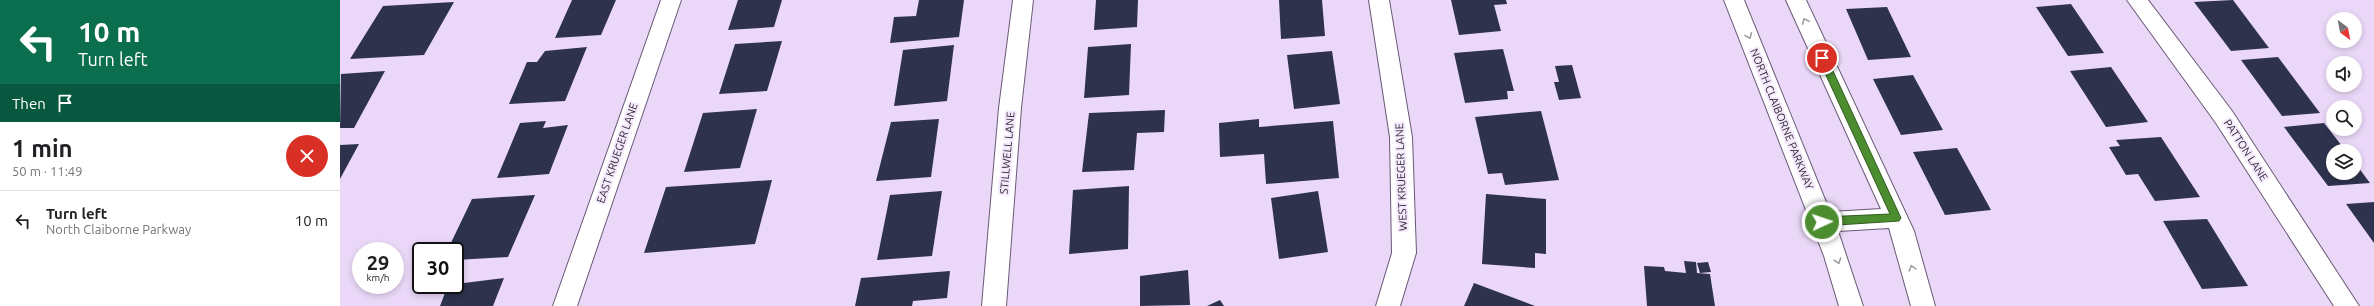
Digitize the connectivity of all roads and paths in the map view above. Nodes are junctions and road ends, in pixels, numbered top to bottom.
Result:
1 (671, 0) edge
2 (1023, 0) edge
3 (1379, 0) edge
4 (1734, 0) edge
5 (1796, 0) edge
6 (2137, 0) edge
7 (1896, 218) junction
8 (1822, 222) junction
9 (565, 306) edge
10 (994, 306) edge
11 (1388, 306) edge
12 (1851, 306) edge
13 (1923, 306) edge
14 (2347, 306) edge

1 - 9 street, EAST KRUEGER LANE
2 - 10 street, STILLWELL LANE
3 - 11 street, WEST KRUEGER LANE
4 -> 8 street, NORTH CLAIBORNE PARKWAY
7 -> 5 street
6 - 14 street, PATTON LANE
7 - 8 street
13 -> 7 street
8 -> 12 street, NORTH CLAIBORNE PARKWAY

